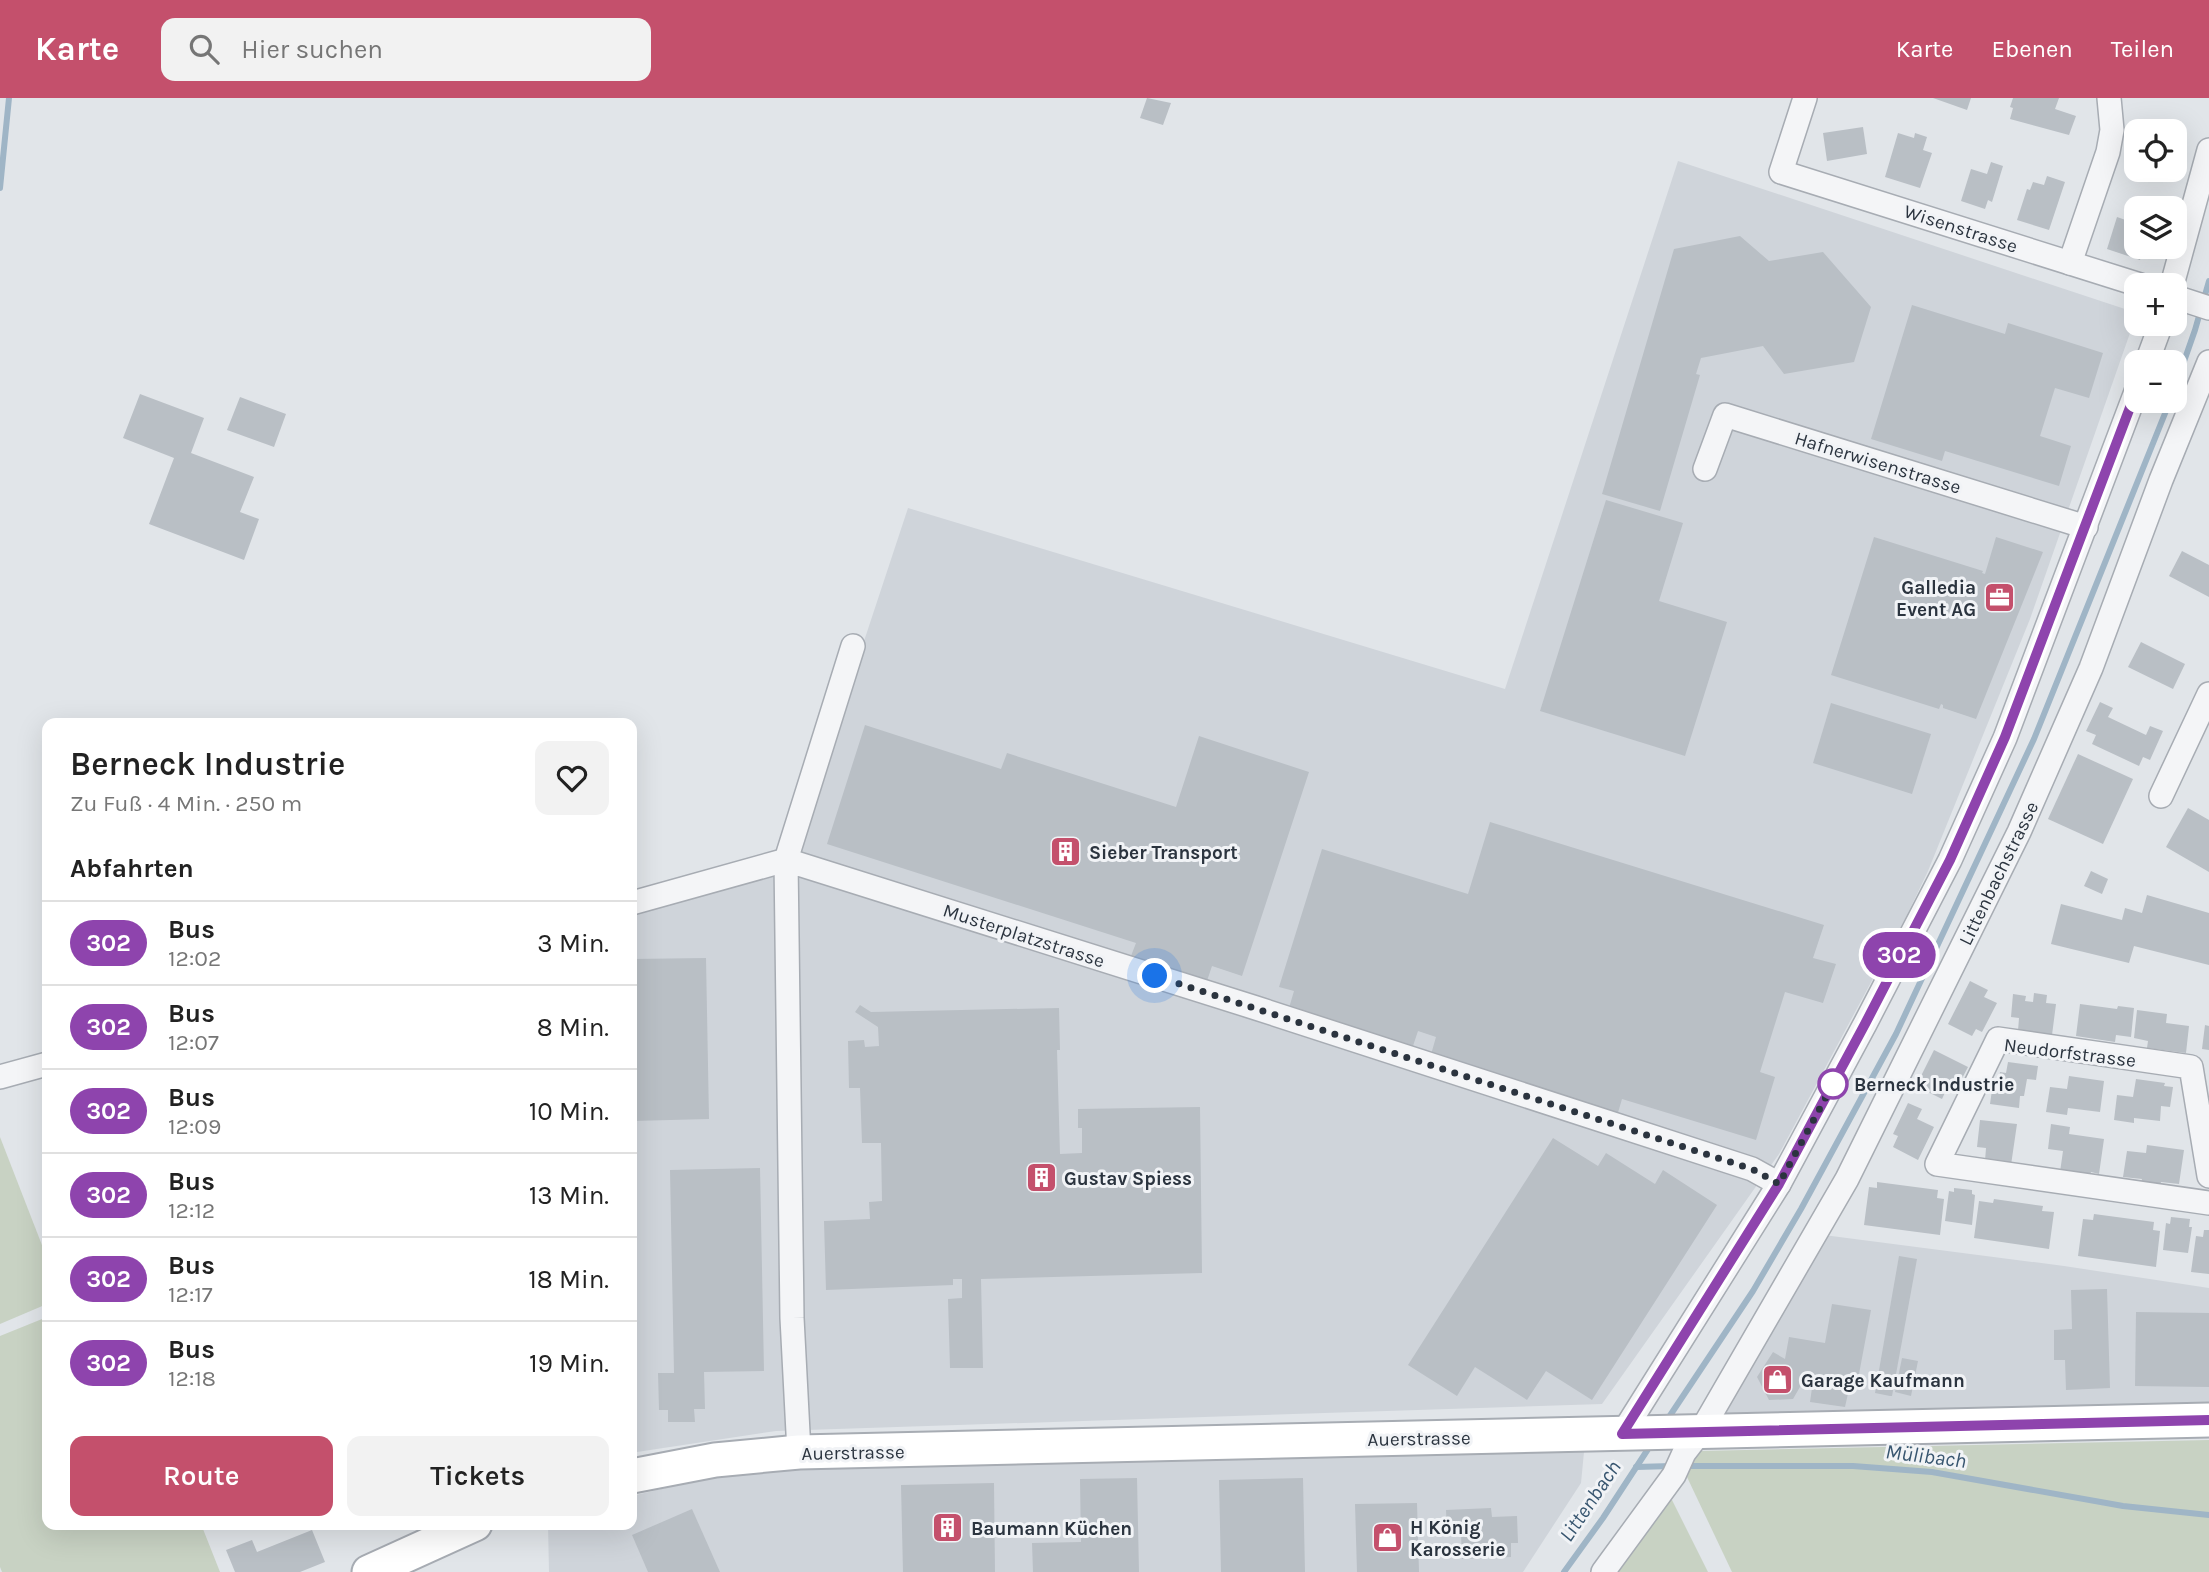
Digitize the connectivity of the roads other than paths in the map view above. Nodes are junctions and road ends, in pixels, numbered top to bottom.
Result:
1 (1805, 98) edge
2 (2109, 98) edge
3 (2209, 150) edge
4 (2070, 263) junction
5 (2182, 273) edge
6 (2124, 280) edge
7 (2187, 298) edge
8 (2209, 307) edge
9 (2209, 362) edge
10 (2128, 413) edge
11 (1705, 469) dead end
12 (2085, 527) junction
13 (853, 646) dead end
14 (2209, 694) edge
15 (2161, 796) dead end
16 (786, 860) junction
17 (637, 902) edge
18 (42, 1065) edge
19 (0, 1077) edge
20 (2209, 1176) edge
21 (1779, 1184) junction
22 (2209, 1203) edge
23 (2209, 1420) edge
24 (1632, 1434) junction
25 (1687, 1439) junction
26 (799, 1452) junction
27 (637, 1475) edge
28 (461, 1530) edge
29 (369, 1572) edge
30 (1603, 1572) edge

1 - 4 street, Wisenstrasse
2 - 4 street
3 - 5 street
4 - 6 street, Wisenstrasse
7 - 8 street
9 - 25 street, Littenbachstrasse
10 - 12 street
11 - 12 street, Hafnerwisenstrasse
12 - 21 street
13 - 16 street
14 - 15 street
16 - 17 street
16 - 21 street, Musterplatzstrasse
16 - 26 street
18 - 19 street
20 - 22 street, Neudorfstrasse
21 - 24 street
23 - 25 main road, Auerstrasse
24 - 25 main road, Auerstrasse
24 - 26 main road, Auerstrasse
25 - 30 street, Littenbachstrasse
26 - 27 main road, Auerstrasse
28 - 29 main road

